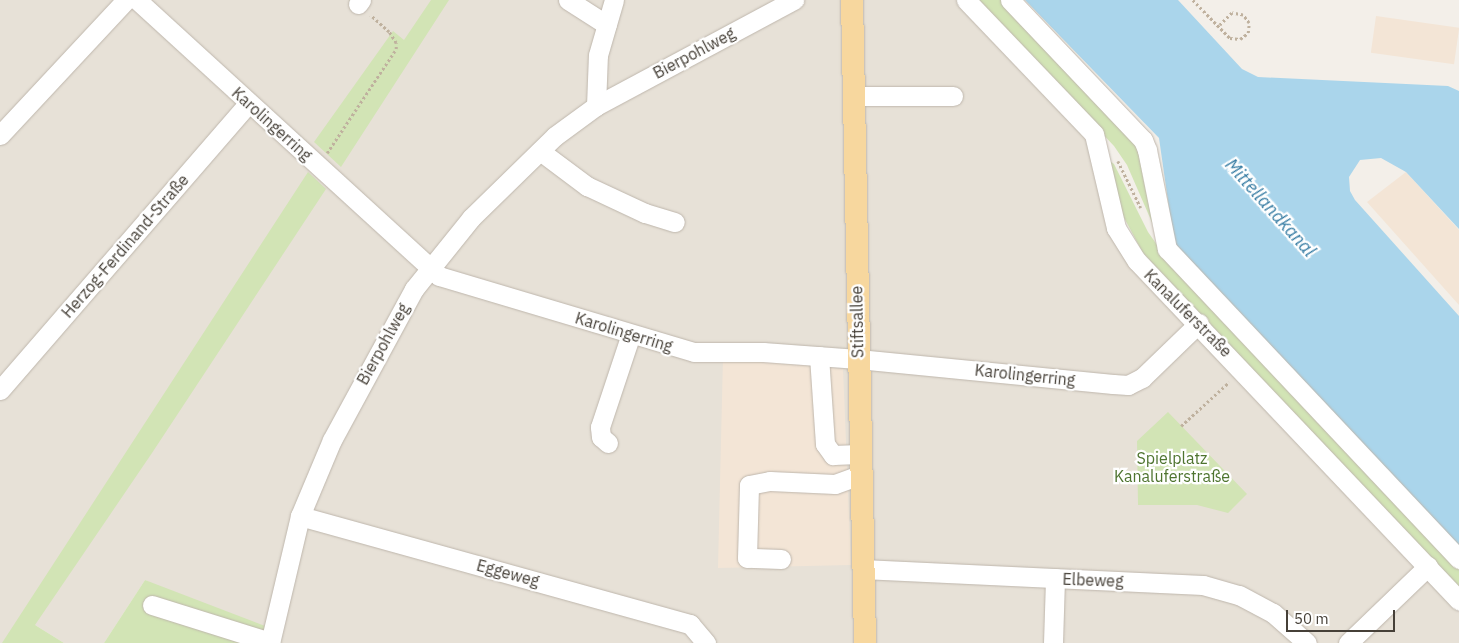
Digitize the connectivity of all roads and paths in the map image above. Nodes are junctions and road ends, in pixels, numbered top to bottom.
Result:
1 (126, 0) edge
2 (137, 0) edge
3 (568, 0) edge
4 (614, 0) edge
5 (794, 0) edge
6 (852, 0) edge
7 (966, 0) edge
8 (1010, 0) edge
9 (1193, 0) edge
10 (360, 2) edge
11 (607, 25) junction
12 (1220, 25) junction
13 (854, 96) junction
14 (953, 96) dead end
15 (249, 103) junction
16 (596, 106) junction
17 (0, 135) edge
18 (540, 151) junction
19 (1118, 159) dead end
20 (319, 166) junction
21 (1142, 210) dead end
22 (676, 222) dead end
23 (428, 270) junction
24 (1199, 323) junction
25 (631, 334) junction
26 (819, 356) junction
27 (858, 359) junction
28 (1242, 369) junction
29 (0, 390) edge
30 (1181, 426) dead end
31 (608, 444) dead end
32 (860, 464) junction
33 (300, 516) junction
34 (781, 559) dead end
35 (1459, 560) edge
36 (1428, 566) junction
37 (862, 569) junction
38 (1055, 578) junction
39 (1459, 600) edge
40 (152, 605) dead end
41 (270, 643) edge
42 (706, 643) edge
43 (865, 643) edge
44 (1053, 643) edge
45 (1307, 643) edge
46 (1348, 643) edge

1 - 17 street
2 - 15 street, Karolingerring
3 - 11 street
4 - 11 street
5 - 16 street, Bierpohlweg
6 - 13 main road, Stiftsallee
7 - 24 street, Kanaluferstraße
8 - 35 street
9 - 12 path
10 - 20 path
11 - 16 street
12 - 12 path
13 - 14 street
13 - 27 main road, Stiftsallee
15 - 20 street, Karolingerring
15 - 29 street, Herzog-Ferdinand-Straße
16 - 18 street, Bierpohlweg
18 - 22 street
18 - 23 street, Bierpohlweg
19 - 21 path
20 - 23 street, Karolingerring
23 - 25 street, Karolingerring
23 - 33 street, Bierpohlweg
24 - 27 street, Karolingerring
24 - 28 street, Kanaluferstraße
25 - 26 street, Karolingerring
25 - 31 street
26 - 27 street, Karolingerring
26 - 32 street
27 - 32 main road, Stiftsallee
28 - 30 path
28 - 36 street, Kanaluferstraße
32 - 34 street
32 - 37 main road, Stiftsallee
33 - 41 street, Bierpohlweg
33 - 42 street, Eggeweg
36 - 39 street, Kanaluferstraße
36 - 46 street
37 - 38 street, Elbeweg
37 - 43 main road, Stiftsallee
38 - 44 street
38 - 45 street, Elbeweg
40 - 41 street, Bierpohlweg

